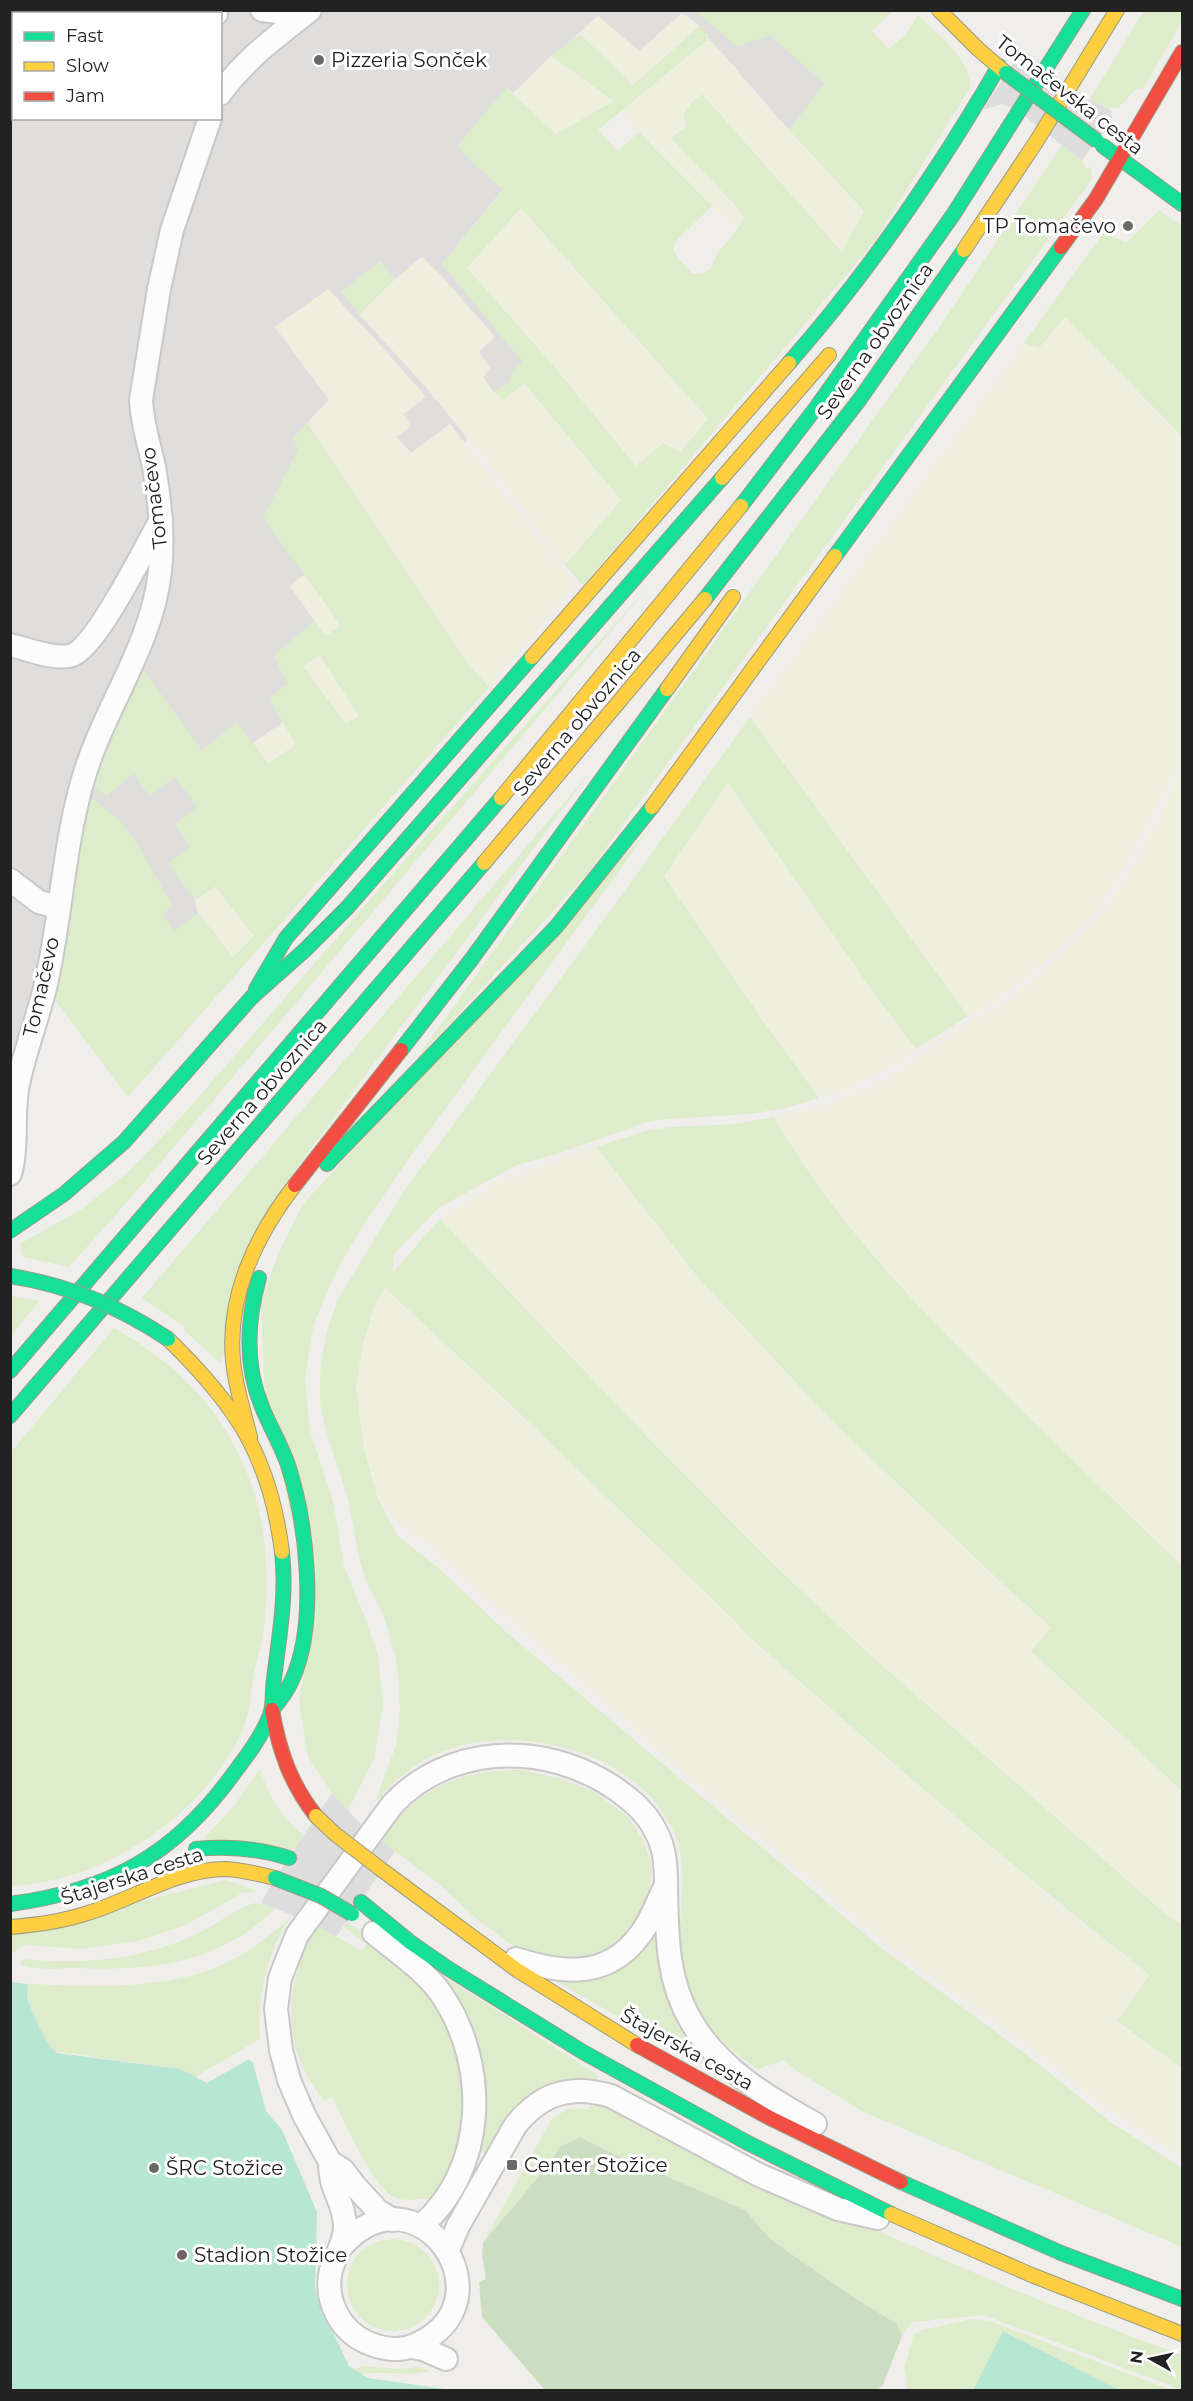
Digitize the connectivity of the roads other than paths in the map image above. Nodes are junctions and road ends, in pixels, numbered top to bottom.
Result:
1 (262, 10) edge
2 (939, 10) edge
3 (1083, 10) edge
4 (1117, 10) edge
5 (307, 13) edge
6 (1182, 52) edge
7 (1003, 69) junction
8 (222, 91) edge
9 (209, 120) edge
10 (1121, 159) junction
11 (1182, 204) edge
12 (953, 215) junction
13 (911, 250) dead end
14 (836, 346) dead end
15 (801, 476) junction
16 (787, 518) dead end
17 (161, 520) junction
18 (744, 581) dead end
19 (10, 645) edge
20 (10, 880) edge
21 (58, 907) junction
22 (252, 997) junction
23 (14, 1085) edge
24 (10, 1174) edge
25 (10, 1230) edge
26 (271, 1247) dead end
27 (264, 1264) dead end
28 (10, 1276) edge
29 (10, 1371) edge
30 (10, 1416) edge
31 (250, 1437) junction
32 (272, 1710) junction
33 (144, 1862) junction
34 (305, 1866) dead end
35 (322, 1876) dead end
36 (666, 1885) junction
37 (351, 1900) junction
38 (10, 1904) edge
39 (10, 1927) edge
40 (490, 1950) junction
41 (838, 2152) junction
42 (330, 2162) junction
43 (393, 2220) junction
44 (421, 2226) junction
45 (925, 2229) junction
46 (341, 2247) junction
47 (448, 2250) junction
48 (1182, 2299) edge
49 (1182, 2334) edge
50 (411, 2347) junction
51 (446, 2359) dead end

1 - 5 street
2 - 7 main road, Tomačevska cesta
3 - 12 main road, Severna obvoznica
4 - 15 main road, Severna obvoznica
5 - 8 street
6 - 10 main road
7 - 10 main road, Tomačevska cesta, bridge
7 - 22 main road
9 - 17 street, Tomačevo
10 - 11 main road, Tomačevska cesta
10 - 26 main road
12 - 13 main road
12 - 29 main road, Severna obvoznica
14 - 22 main road
15 - 16 main road
15 - 30 main road, Severna obvoznica
17 - 19 street
17 - 21 street, Tomačevo
18 - 31 main road
20 - 21 street
21 - 23 street, Tomačevo
22 - 25 main road
23 - 24 street, Tomačevo
27 - 32 main road
28 - 31 main road, bridge
31 - 32 main road
32 - 33 main road
32 - 40 main road, Štajerska cesta, bridge
33 - 34 main road, Štajerska cesta
33 - 38 main road
35 - 37 main road, Štajerska cesta
36 - 40 street
36 - 41 street
36 - 42 street
37 - 39 main road, Štajerska cesta, bridge
37 - 44 street
37 - 45 main road, Štajerska cesta
40 - 41 main road, Štajerska cesta
41 - 48 main road, Štajerska cesta
42 - 43 street
42 - 46 street
43 - 44 street
43 - 46 street
44 - 47 street
45 - 47 street
45 - 49 main road, Štajerska cesta
46 - 50 street
47 - 50 street
50 - 51 street

